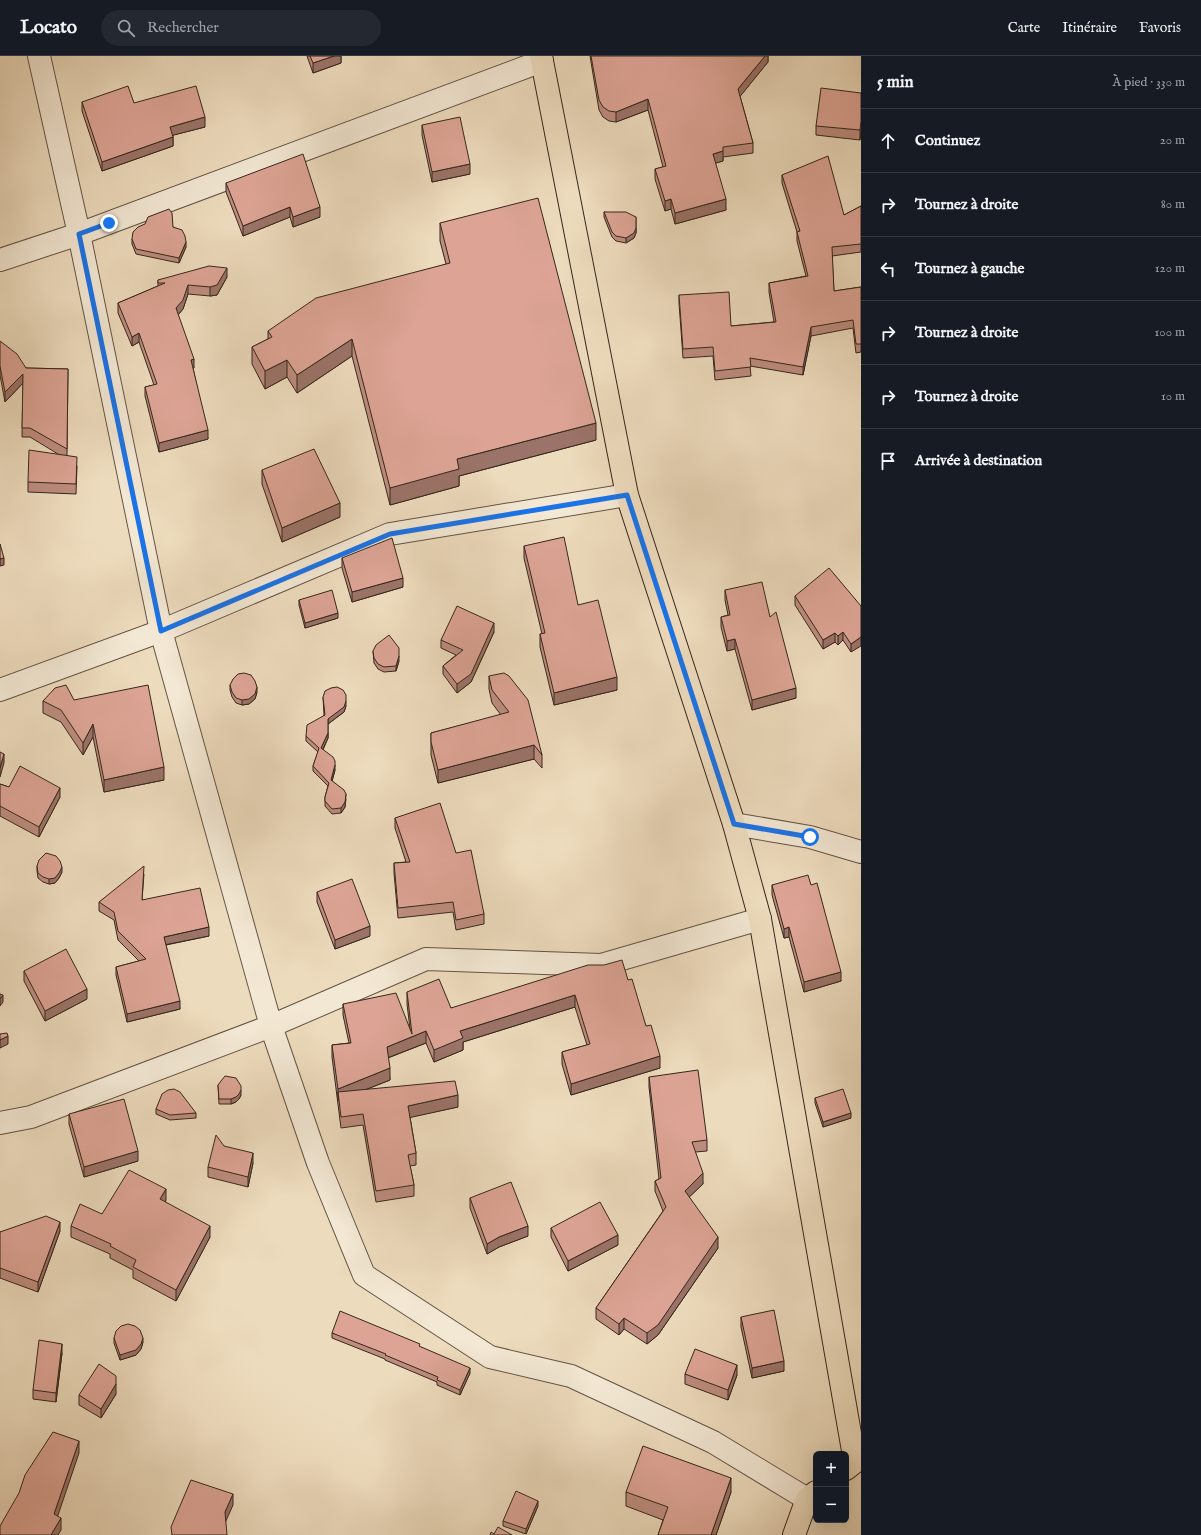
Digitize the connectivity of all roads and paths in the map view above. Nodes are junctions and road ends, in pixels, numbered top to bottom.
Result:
1 (39, 56) edge
2 (541, 58) edge
3 (79, 234) junction
4 (0, 260) edge
5 (627, 495) junction
6 (161, 631) junction
7 (0, 690) edge
8 (734, 824) junction
9 (861, 852) edge
10 (760, 920) junction
11 (271, 1026) junction
12 (0, 1123) edge
13 (854, 1468) edge
14 (811, 1496) edge
15 (794, 1535) edge

1 - 3 street
2 - 3 street
2 - 5 main road
3 - 4 street
3 - 6 street
5 - 6 street
5 - 8 main road
6 - 7 street
6 - 11 street
8 - 9 street
8 - 10 main road
10 - 11 street
10 - 13 main road
11 - 12 street
11 - 14 street
14 - 15 main road

